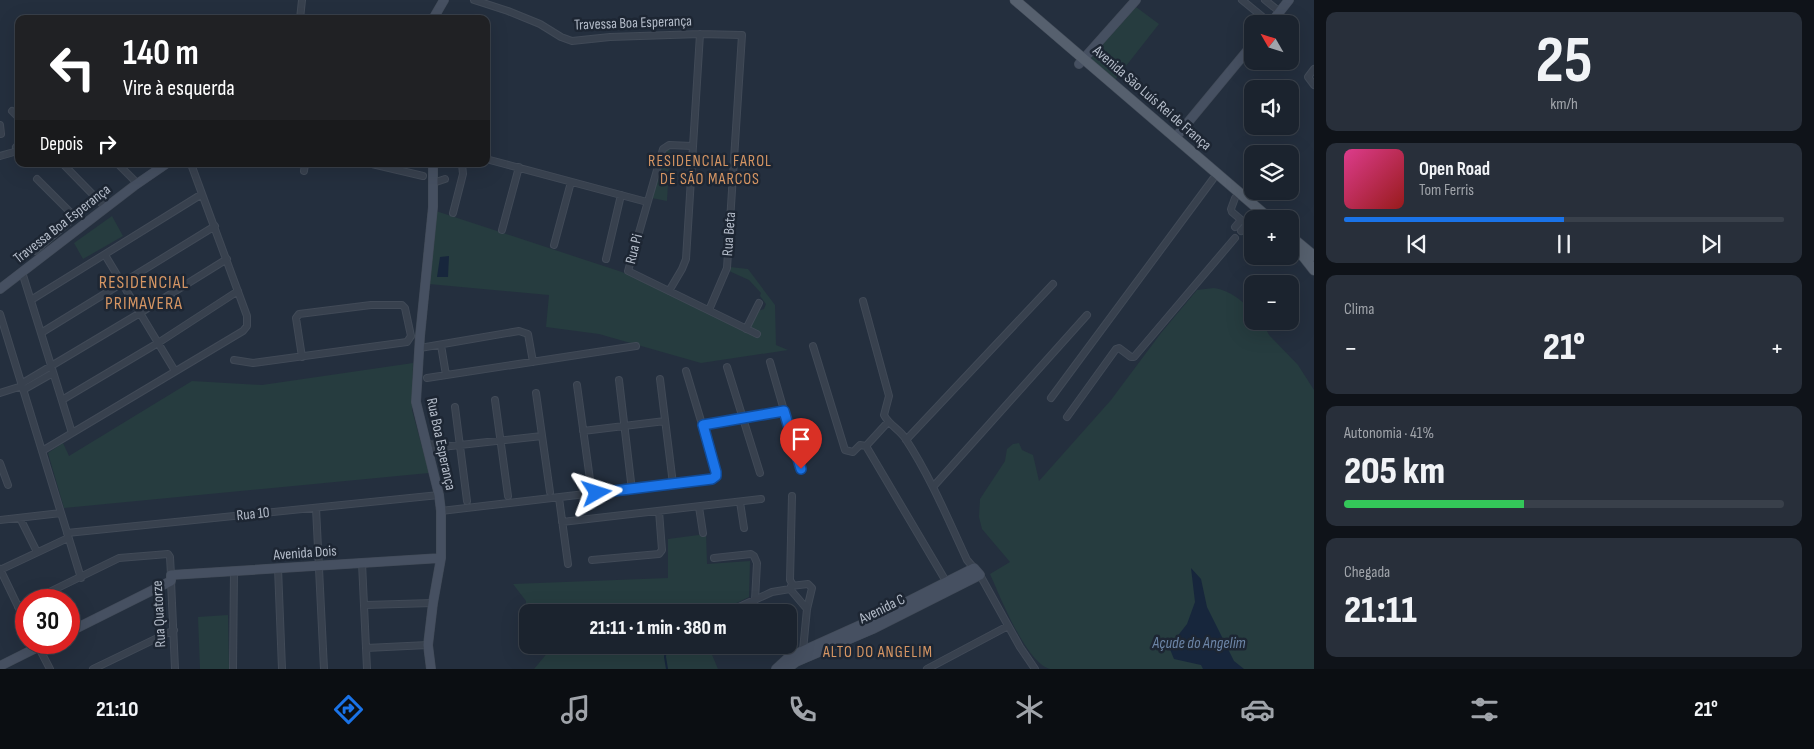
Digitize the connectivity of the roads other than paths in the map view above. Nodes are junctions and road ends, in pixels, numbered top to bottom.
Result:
1 (302, 0) edge
2 (444, 0) edge
3 (474, 0) edge
4 (1005, 0) edge
5 (1015, 0) edge
6 (1136, 0) edge
7 (1242, 0) edge
8 (1265, 0) edge
9 (1290, 0) edge
10 (1280, 12) junction
11 (300, 15) edge
12 (436, 15) edge
13 (1260, 15) edge
14 (1277, 15) edge
15 (700, 34) junction
16 (742, 35) joint
17 (1244, 55) edge
18 (1081, 62) junction
19 (1314, 69) edge
20 (1314, 85) edge
21 (12, 111) dead end
22 (15, 114) edge
23 (0, 125) edge
24 (1, 134) dead end
25 (1175, 138) junction
26 (692, 146) junction
27 (15, 148) edge
28 (0, 156) edge
29 (490, 160) edge
30 (66, 167) edge
31 (121, 167) edge
32 (162, 167) edge
33 (192, 167) edge
34 (401, 167) edge
35 (433, 167) edge
36 (462, 167) edge
37 (519, 168) junction
38 (424, 176) dead end
39 (36, 179) dead end
40 (445, 179) dead end
41 (1212, 179) junction
42 (571, 182) junction
43 (433, 183) junction
44 (137, 184) junction
45 (202, 194) junction
46 (621, 195) junction
47 (97, 198) junction
48 (1235, 198) junction
49 (647, 202) junction
50 (106, 208) junction
51 (1246, 210) edge
52 (1259, 210) edge
53 (81, 212) junction
54 (453, 213) dead end
55 (75, 217) junction
56 (91, 220) junction
57 (1241, 220) junction
58 (1244, 222) edge
59 (215, 226) junction
60 (1235, 226) dead end
61 (1244, 228) edge
62 (502, 230) dead end
63 (1241, 231) dead end
64 (1235, 238) dead end
65 (1299, 244) edge
66 (554, 245) dead end
67 (36, 250) dead end
68 (1299, 253) edge
69 (105, 255) junction
70 (1314, 256) edge
71 (227, 259) junction
72 (606, 259) dead end
73 (1314, 270) edge
74 (22, 272) junction
75 (122, 284) junction
76 (1053, 284) dead end
77 (0, 289) edge
78 (238, 291) junction
79 (669, 291) junction
80 (31, 300) junction
81 (863, 301) dead end
82 (759, 303) dead end
83 (709, 310) junction
84 (140, 313) junction
85 (0, 314) edge
86 (1087, 315) dead end
87 (746, 329) junction
88 (41, 333) junction
89 (757, 334) dead end
90 (415, 336) junction
91 (158, 343) junction
92 (441, 344) junction
93 (636, 346) dead end
94 (813, 346) dead end
95 (420, 348) junction
96 (302, 357) junction
97 (234, 360) dead end
98 (533, 362) junction
99 (770, 362) dead end
100 (727, 367) dead end
101 (52, 370) junction
102 (175, 371) junction
103 (686, 371) dead end
104 (446, 375) junction
105 (427, 378) dead end
106 (660, 379) dead end
107 (619, 380) dead end
108 (577, 385) dead end
109 (22, 387) junction
110 (0, 393) edge
111 (536, 393) dead end
112 (1051, 398) dead end
113 (62, 400) junction
114 (494, 400) dead end
115 (455, 407) dead end
116 (784, 411) junction
117 (1067, 417) dead end
118 (743, 418) junction
119 (665, 420) junction
120 (888, 422) junction
121 (703, 425) junction
122 (625, 426) junction
123 (583, 431) junction
124 (72, 433) junction
125 (542, 436) junction
126 (500, 440) junction
127 (906, 440) junction
128 (459, 445) junction
129 (866, 446) junction
130 (427, 449) junction
131 (42, 451) junction
132 (0, 463) edge
133 (801, 469) dead end
134 (760, 472) dead end
135 (632, 482) dead end
136 (673, 484) junction
137 (8, 485) dead end
138 (591, 487) dead end
139 (932, 487) junction
140 (550, 492) dead end
141 (439, 495) junction
142 (508, 496) dead end
143 (792, 496) dead end
144 (558, 498) junction
145 (761, 500) dead end
146 (467, 501) dead end
147 (740, 502) junction
148 (699, 506) junction
149 (316, 508) junction
150 (441, 511) junction
151 (659, 511) junction
152 (61, 513) junction
153 (20, 518) junction
154 (0, 520) edge
155 (562, 522) junction
156 (744, 528) dead end
157 (703, 533) dead end
158 (68, 535) junction
159 (37, 552) junction
160 (441, 558) junction
161 (714, 558) dead end
162 (592, 560) dead end
163 (362, 563) junction
164 (568, 564) dead end
165 (320, 565) junction
166 (278, 568) junction
167 (0, 570) edge
168 (234, 571) junction
169 (977, 571) junction
170 (80, 578) junction
171 (171, 578) junction
172 (947, 582) junction
173 (791, 587) junction
174 (56, 589) edge
175 (755, 600) junction
176 (15, 601) edge
177 (433, 603) junction
178 (749, 604) edge
179 (364, 606) junction
180 (807, 610) junction
181 (871, 625) junction
182 (80, 626) edge
183 (1008, 626) junction
184 (174, 630) junction
185 (428, 645) junction
186 (366, 648) junction
187 (803, 650) junction
188 (23, 654) edge
189 (42, 654) edge
190 (0, 668) edge
191 (50, 669) edge
192 (93, 669) edge
193 (175, 669) edge
194 (233, 669) edge
195 (282, 669) edge
196 (324, 669) edge
197 (367, 669) edge
198 (431, 669) edge
199 (776, 669) edge
200 (787, 669) edge
201 (927, 669) edge
202 (1035, 669) edge

1 - 11 street
2 - 12 street
3 - 15 street, Travessa Boa Esperança
4 - 18 main road, Avenida São Luís Rei de França
5 - 18 main road, Avenida São Luís Rei de França
6 - 18 street
7 - 13 street
8 - 10 street
9 - 10 street
10 - 14 street
15 - 16 street, Travessa Boa Esperança
15 - 26 street
16 - 83 street, Rua Beta
17 - 25 street
18 - 25 main road, Avenida São Luís Rei de França
18 - 41 main road, Avenida São Luís Rei de França
19 - 20 street
21 - 22 street
23 - 24 street
25 - 52 main road, Avenida São Luís Rei de França
26 - 49 street, Rua Pi
26 - 79 street
27 - 28 street
29 - 37 street
30 - 47 street
31 - 44 street
32 - 44 street, Travessa Boa Esperança
33 - 45 street
34 - 38 street
35 - 43 street, Rua Boa Esperança
36 - 54 street
37 - 42 street
37 - 62 street
39 - 55 street
40 - 43 street
41 - 48 main road, Avenida São Luís Rei de França
41 - 112 street
42 - 46 street
42 - 66 street
43 - 90 street, Rua Boa Esperança
44 - 50 street, Travessa Boa Esperança
45 - 59 street
45 - 69 street
46 - 49 street
46 - 72 street
47 - 50 street
47 - 53 street
48 - 51 main road, Avenida São Luís Rei de França
48 - 57 street
49 - 79 street, Rua Pi
50 - 56 street, Travessa Boa Esperança
53 - 55 street
53 - 56 street
55 - 67 street
56 - 74 street, Travessa Boa Esperança
57 - 58 street
57 - 60 street
59 - 71 street
59 - 75 street
61 - 63 street
64 - 117 street
65 - 70 main road
68 - 73 main road
69 - 75 street
69 - 80 street
71 - 78 street
71 - 84 street
74 - 77 street, Travessa Boa Esperança
74 - 80 street
75 - 84 street
75 - 88 street
76 - 127 street
78 - 91 street
78 - 102 street
79 - 83 street, Rua Pi
80 - 88 street
81 - 120 street
82 - 87 street
83 - 87 street, Rua Pi
84 - 91 street
84 - 101 street
85 - 109 street
86 - 139 street
87 - 89 street, Rua Pi
88 - 101 street
90 - 95 street, Rua Boa Esperança
90 - 96 street
90 - 96 street, Rua Boa Esperança
91 - 102 street
91 - 113 street
92 - 95 street
92 - 98 street
92 - 104 street
93 - 98 street
94 - 129 street
95 - 130 street, Rua Boa Esperança
96 - 97 street
98 - 104 street
99 - 116 street
100 - 118 street
101 - 109 street
101 - 113 street
102 - 124 street
103 - 121 street
104 - 105 street
106 - 119 street
107 - 122 street
108 - 123 street
109 - 110 street
109 - 131 street
111 - 125 street
113 - 124 street
114 - 126 street
115 - 128 street
116 - 118 street
116 - 133 street
118 - 121 street
118 - 134 street
119 - 122 street
119 - 136 street
120 - 127 street
120 - 129 street
121 - 136 street
122 - 123 street
122 - 135 street
123 - 138 street
124 - 131 street
125 - 126 street
125 - 140 street
126 - 128 street
126 - 142 street
127 - 139 street
128 - 130 street
128 - 146 street
129 - 172 street
130 - 141 street, Rua Boa Esperança
131 - 152 street
132 - 137 street
136 - 144 street
139 - 169 street
141 - 149 street, Rua 10
141 - 150 street, Rua Boa Esperança
143 - 173 street
144 - 150 street
144 - 155 street
145 - 147 street
147 - 148 street
147 - 156 street
148 - 151 street
148 - 157 street
149 - 158 street, Rua 10
149 - 165 street
150 - 160 street, Rua Boa Esperança
151 - 155 street
151 - 162 street
152 - 153 street
152 - 158 street
153 - 154 street
153 - 159 street
155 - 164 street
158 - 159 street, Rua 10
158 - 170 street
159 - 167 street, Rua 10
160 - 163 street, Avenida Dois
160 - 177 street, Rua Boa Esperança
161 - 175 street
163 - 165 street, Avenida Dois
163 - 179 street
165 - 166 street, Avenida Dois
165 - 196 street
166 - 168 street, Avenida Dois
166 - 195 street
167 - 176 street
168 - 171 street, Avenida Dois
168 - 194 street
169 - 172 street, Avenida C
169 - 181 street, Avenida C
169 - 183 street
170 - 171 street, Rua Quatorze
170 - 174 street
171 - 182 street, Avenida Dois
171 - 184 street, Rua Quatorze
172 - 181 street, Avenida C
173 - 175 street
173 - 180 street
173 - 180 street
175 - 178 street
177 - 179 street
177 - 185 street, Rua Boa Esperança
179 - 186 street
180 - 187 street
181 - 187 street, Avenida C
181 - 200 street, Avenida C
183 - 201 street
183 - 202 street
184 - 192 street
184 - 193 street, Rua Quatorze
185 - 186 street
185 - 198 street, Rua Boa Esperança
186 - 197 street
187 - 199 street, Avenida C
188 - 190 street
189 - 191 street

